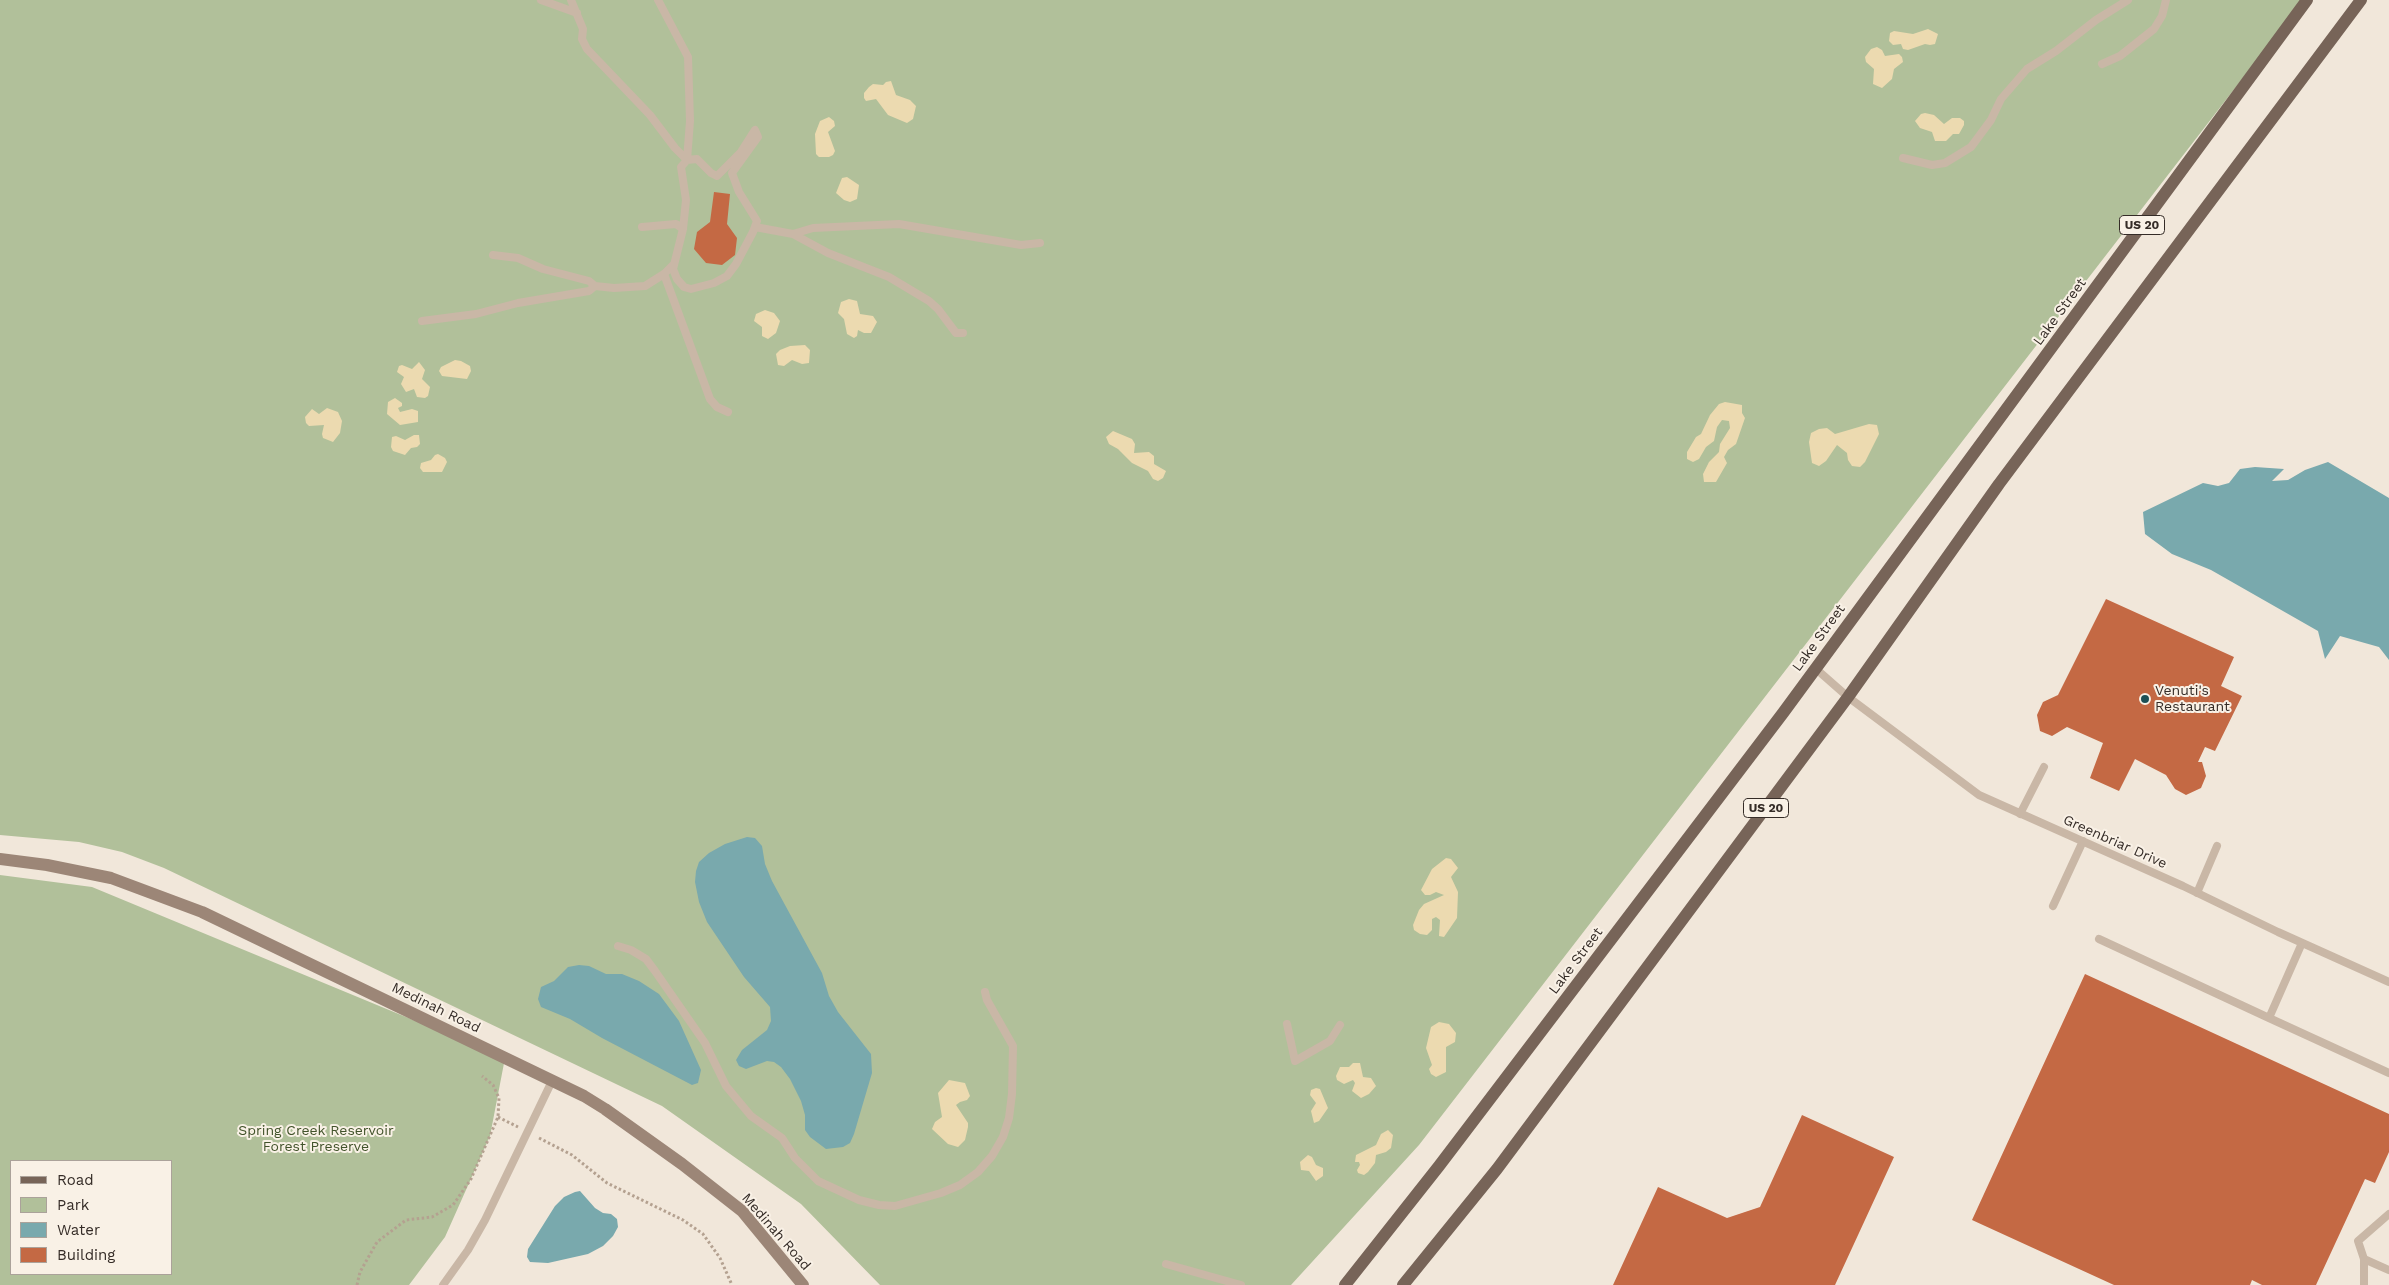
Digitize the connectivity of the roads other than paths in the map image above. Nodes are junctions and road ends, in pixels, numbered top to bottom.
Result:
1 (541, 0) edge
2 (571, 0) edge
3 (658, 0) edge
4 (2128, 0) edge
5 (2166, 0) edge
6 (2307, 0) edge
7 (2361, 0) edge
8 (577, 13) junction
9 (2102, 64) dead end
10 (1903, 158) dead end
11 (687, 160) junction
12 (642, 227) dead end
13 (755, 227) junction
14 (683, 229) junction
15 (793, 234) junction
16 (1040, 243) dead end
17 (493, 255) dead end
18 (674, 264) junction
19 (664, 274) junction
20 (595, 286) junction
21 (422, 321) dead end
22 (963, 333) dead end
23 (728, 412) dead end
24 (1815, 668) junction
25 (1848, 697) junction
26 (2044, 767) dead end
27 (2020, 814) junction
28 (2083, 842) junction
29 (2218, 846) dead end
30 (0, 859) edge
31 (2197, 893) junction
32 (2053, 906) dead end
33 (2100, 939) dead end
34 (2302, 943) junction
35 (618, 946) dead end
36 (2389, 982) edge
37 (985, 992) dead end
38 (2269, 1018) junction
39 (1287, 1024) dead end
40 (1340, 1025) dead end
41 (2389, 1073) edge
42 (552, 1081) junction
43 (2389, 1214) edge
44 (2364, 1259) junction
45 (1166, 1264) dead end
46 (2389, 1270) edge
47 (443, 1285) edge
48 (803, 1285) edge
49 (1240, 1285) edge
50 (1345, 1285) edge
51 (1403, 1285) edge
52 (2364, 1285) edge

1 - 8 lane
2 - 8 lane
3 - 11 lane
4 - 10 lane
5 - 9 lane
6 - 24 main road, Lake Street / US 20
7 - 25 main road, US 20
8 - 11 lane
11 - 13 lane
11 - 14 lane
12 - 14 lane
13 - 15 lane
13 - 18 lane
14 - 18 lane
15 - 16 lane
15 - 22 lane
17 - 20 lane
18 - 19 lane
19 - 20 lane
19 - 23 lane
20 - 21 lane
24 - 25 lane, Greenbriar Drive
24 - 50 main road, Lake Street / US 20
25 - 27 lane, Greenbriar Drive
25 - 51 main road, US 20
26 - 27 lane
27 - 28 lane, Greenbriar Drive
28 - 31 lane, Greenbriar Drive
28 - 32 lane
29 - 31 lane
30 - 42 main road, Medinah Road
31 - 34 lane, Greenbriar Drive
33 - 38 lane
34 - 36 lane, Greenbriar Drive
34 - 38 lane
35 - 37 lane
38 - 41 lane
39 - 40 lane
42 - 47 lane
42 - 48 main road, Medinah Road
43 - 44 lane
44 - 46 lane
44 - 52 lane
45 - 49 lane

